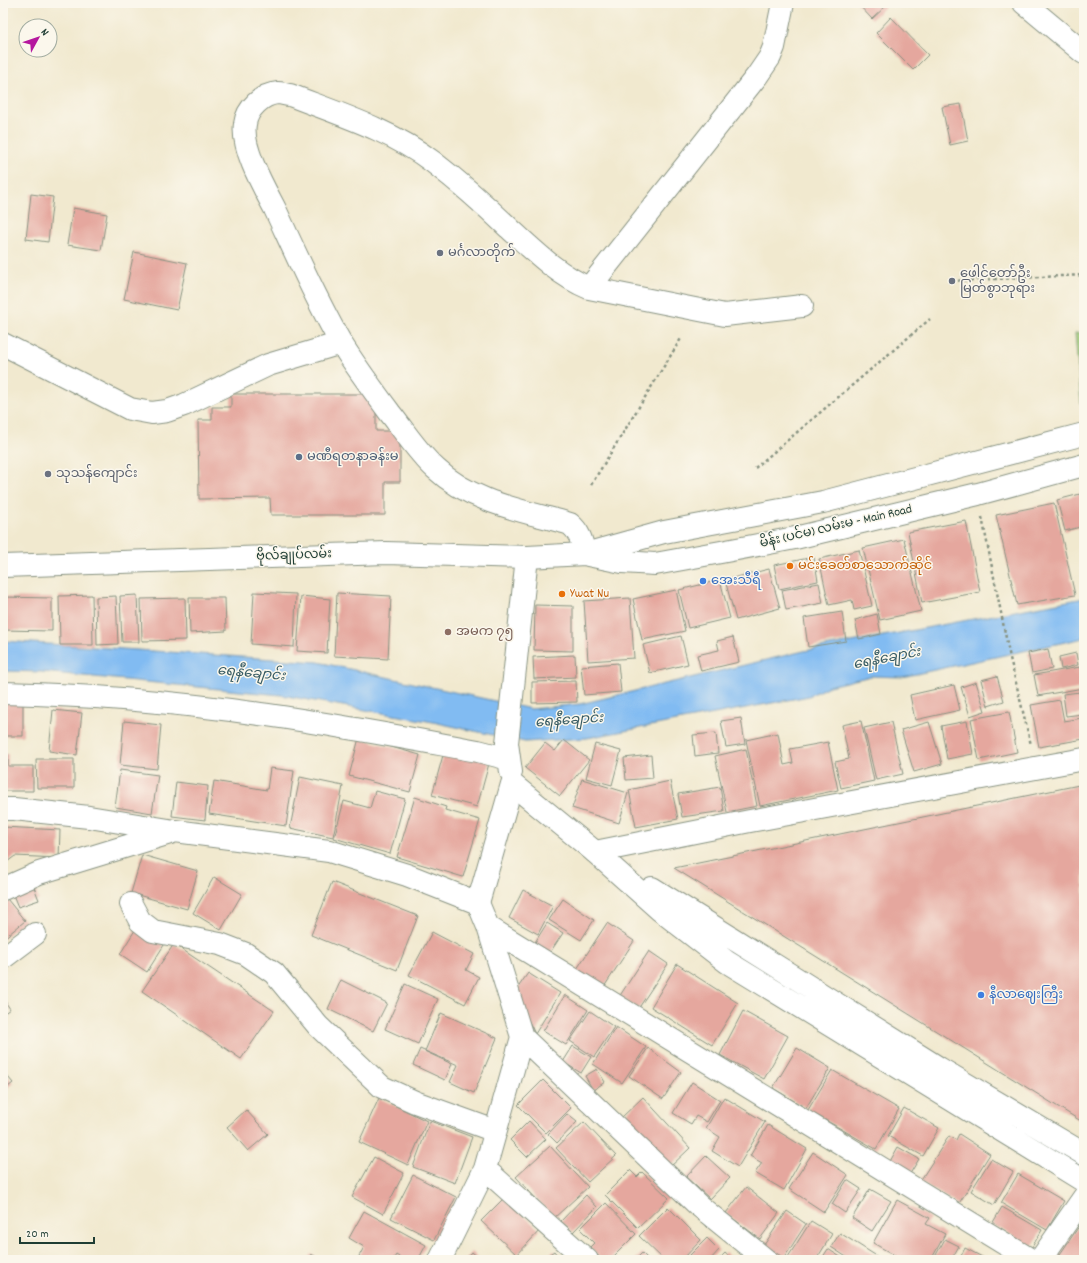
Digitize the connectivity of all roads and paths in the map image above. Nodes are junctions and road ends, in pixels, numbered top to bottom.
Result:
1 (783, 3) edge
2 (1024, 3) edge
3 (1084, 53) edge
4 (1084, 275) edge
5 (952, 281) dead end
6 (589, 288) junction
7 (802, 306) dead end
8 (930, 319) dead end
9 (682, 337) dead end
10 (341, 343) junction
11 (3, 344) edge
12 (1084, 434) edge
13 (1084, 465) edge
14 (755, 468) dead end
15 (591, 485) dead end
16 (978, 494) junction
17 (585, 554) junction
18 (527, 557) junction
19 (3, 566) edge
20 (3, 693) edge
21 (508, 751) junction
22 (1084, 759) edge
23 (1036, 769) junction
24 (512, 784) junction
25 (3, 810) edge
26 (175, 831) junction
27 (595, 852) junction
28 (3, 889) edge
29 (478, 903) junction
30 (131, 904) dead end
31 (488, 927) junction
32 (35, 934) dead end
33 (3, 958) edge
34 (522, 1037) junction
35 (495, 1131) junction
36 (1084, 1154) edge
37 (485, 1169) junction
38 (1084, 1181) edge
39 (1084, 1197) edge
40 (440, 1260) edge
41 (587, 1260) edge
42 (766, 1260) edge
43 (1031, 1260) edge
44 (1040, 1260) edge

1 - 6 street
2 - 3 street
4 - 5 path
6 - 7 street
6 - 10 street
8 - 14 path
9 - 15 path
10 - 11 street
10 - 17 street
12 - 17 street
13 - 16 street, မိန်း (ပင်မ) လမ်းမ - Main Road
16 - 17 street, မိန်း (ပင်မ) လမ်းမ - Main Road
16 - 23 path
17 - 18 street, ဗိုလ်‌ချုပ်‌လမ်း
18 - 19 street, ဗိုလ်‌ချုပ်‌လမ်း
18 - 21 street
20 - 21 street
21 - 24 street
22 - 23 street
23 - 27 street
24 - 27 street
24 - 29 street
25 - 26 street
26 - 28 street
26 - 29 street
27 - 36 street
27 - 38 street
29 - 31 street
30 - 35 street
31 - 34 street
31 - 43 street
32 - 33 street
34 - 35 street
34 - 42 street
35 - 37 street
37 - 40 street
37 - 41 street
39 - 44 street

